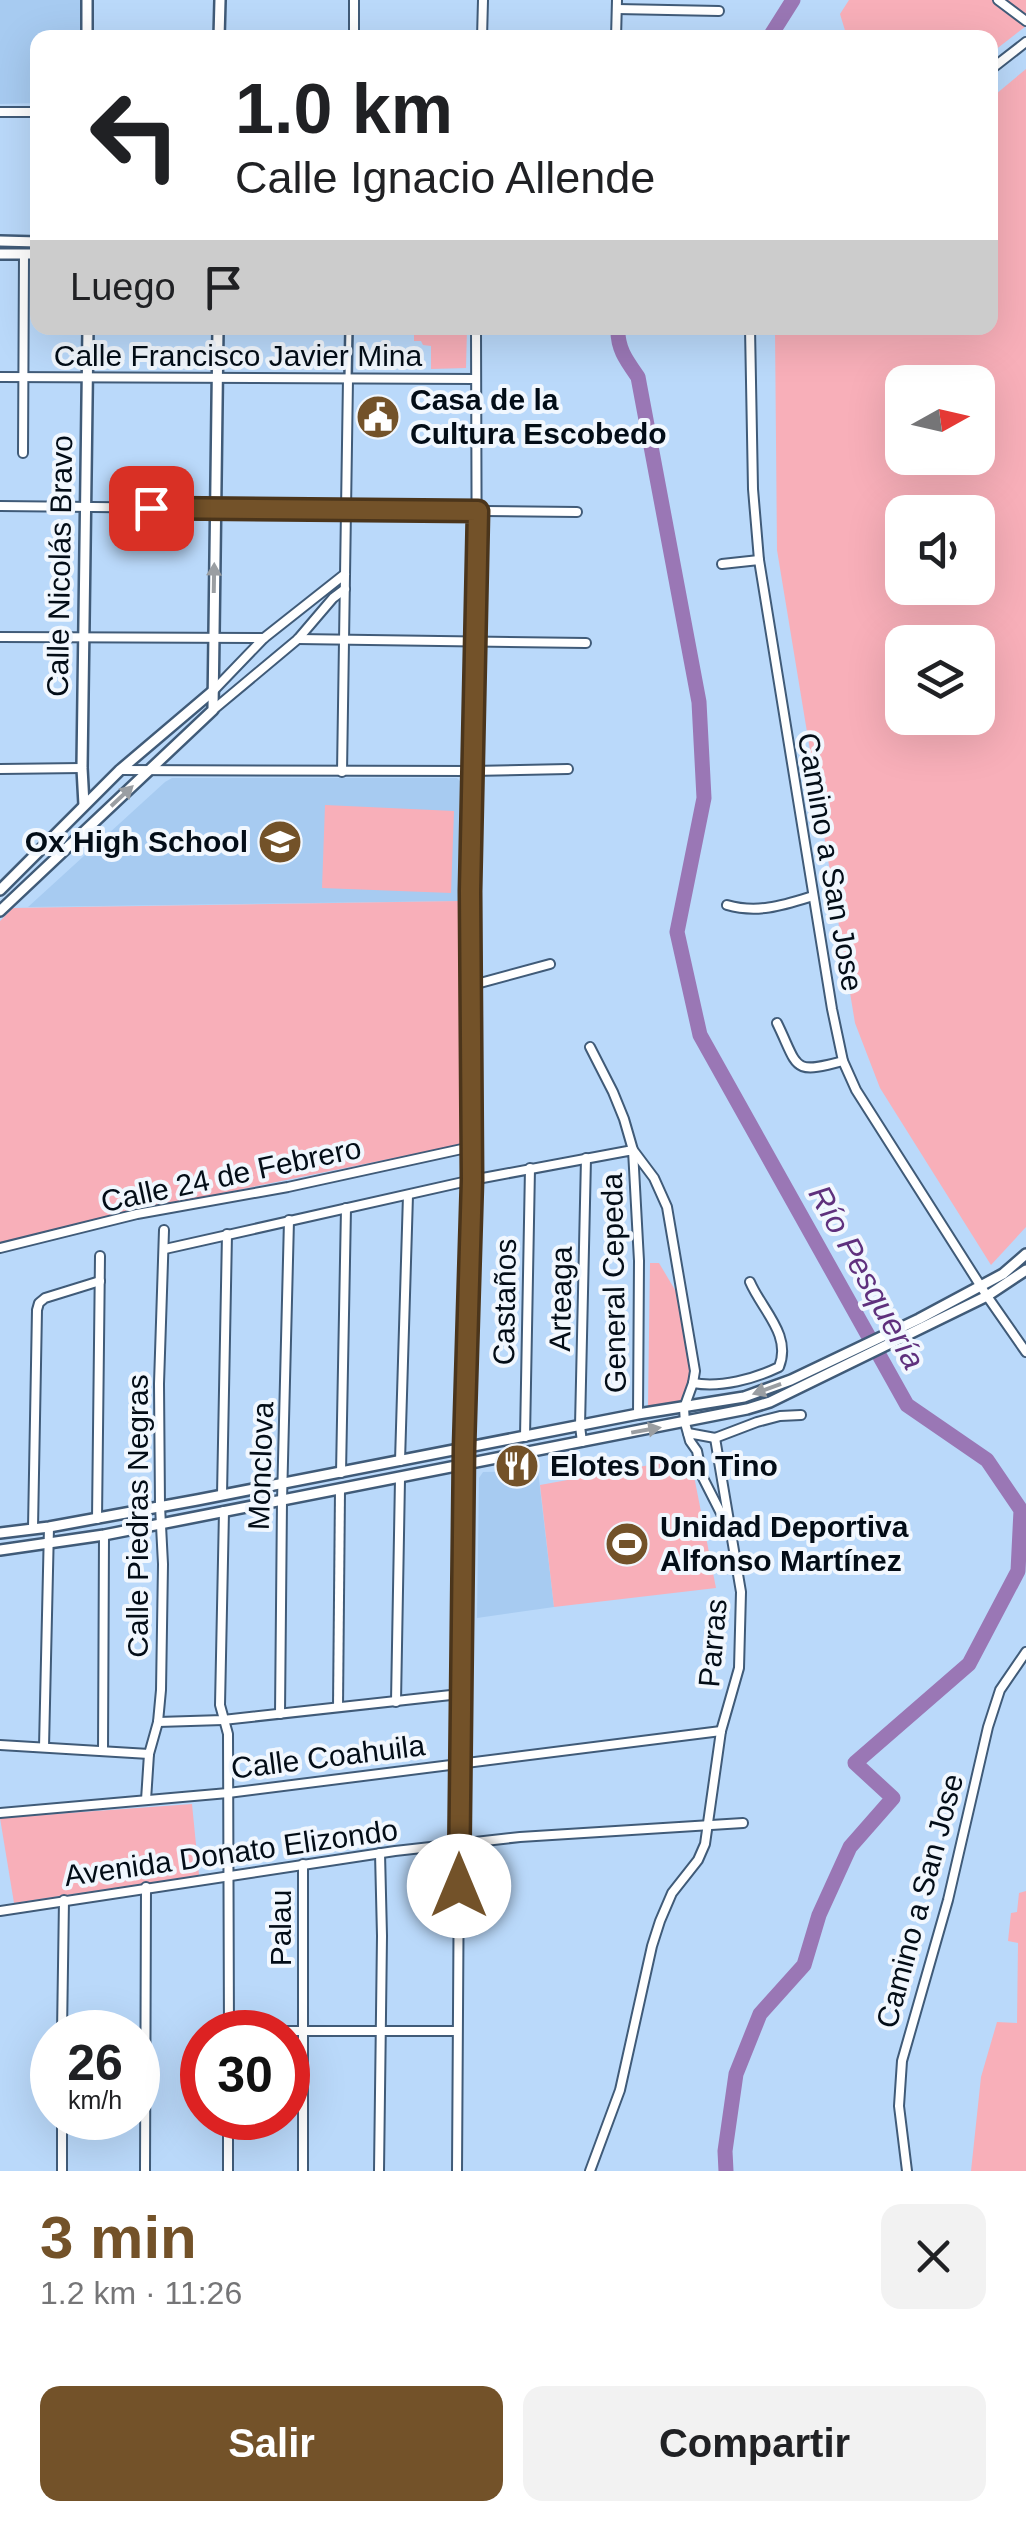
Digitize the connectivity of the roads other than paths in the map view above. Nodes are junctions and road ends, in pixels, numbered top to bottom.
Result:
1 (87, 0) edge
2 (220, 0) edge
3 (354, 0) edge
4 (483, 0) edge
5 (998, 0) edge
6 (617, 4) edge
7 (719, 11) dead end
8 (1026, 21) edge
9 (88, 30) edge
10 (219, 30) edge
11 (354, 30) edge
12 (482, 30) edge
13 (616, 30) edge
14 (1026, 42) edge
15 (998, 64) edge
16 (0, 112) edge
17 (30, 112) edge
18 (0, 242) edge
19 (30, 242) edge
20 (0, 254) edge
21 (24, 254) junction
22 (30, 254) edge
23 (88, 335) edge
24 (218, 335) edge
25 (349, 335) edge
26 (476, 335) edge
27 (750, 335) edge
28 (0, 377) edge
29 (24, 377) junction
30 (87, 378) junction
31 (218, 378) junction
32 (348, 379) junction
33 (475, 379) junction
34 (23, 452) dead end
35 (0, 506) edge
36 (86, 506) junction
37 (215, 509) junction
38 (347, 510) junction
39 (478, 511) junction
40 (578, 512) dead end
41 (759, 560) junction
42 (722, 564) dead end
43 (345, 574) junction
44 (345, 589) junction
45 (0, 637) edge
46 (84, 638) junction
47 (214, 638) junction
48 (264, 638) junction
49 (298, 639) junction
50 (344, 640) junction
51 (476, 643) junction
52 (586, 644) dead end
53 (213, 690) junction
54 (213, 710) junction
55 (82, 768) junction
56 (568, 769) dead end
57 (0, 770) edge
58 (120, 770) junction
59 (150, 770) junction
60 (472, 771) junction
61 (342, 772) junction
62 (84, 805) junction
63 (0, 890) edge
64 (813, 896) junction
65 (727, 905) dead end
66 (0, 911) edge
67 (550, 964) dead end
68 (469, 986) junction
69 (777, 1022) dead end
70 (590, 1047) dead end
71 (843, 1061) junction
72 (472, 1147) junction
73 (633, 1150) junction
74 (586, 1158) junction
75 (530, 1168) junction
76 (472, 1180) junction
77 (408, 1194) junction
78 (346, 1208) junction
79 (289, 1220) junction
80 (164, 1230) dead end
81 (227, 1234) junction
82 (0, 1248) edge
83 (165, 1249) junction
84 (1026, 1254) edge
85 (100, 1256) dead end
86 (1026, 1270) edge
87 (100, 1281) junction
88 (750, 1282) dead end
89 (980, 1286) junction
90 (987, 1296) junction
91 (922, 1323) junction
92 (1026, 1352) edge
93 (694, 1383) junction
94 (684, 1408) junction
95 (638, 1414) junction
96 (800, 1415) dead end
97 (580, 1426) junction
98 (687, 1428) junction
99 (524, 1437) junction
100 (716, 1438) junction
101 (582, 1442) junction
102 (464, 1448) junction
103 (400, 1461) junction
104 (464, 1466) junction
105 (341, 1473) junction
106 (400, 1478) junction
107 (282, 1484) junction
108 (340, 1490) junction
109 (222, 1495) junction
110 (282, 1501) junction
111 (160, 1506) junction
112 (224, 1511) junction
113 (97, 1518) junction
114 (161, 1524) junction
115 (49, 1526) junction
116 (33, 1528) junction
117 (0, 1532) edge
118 (731, 1533) junction
119 (104, 1535) junction
120 (48, 1544) junction
121 (0, 1550) edge
122 (1026, 1652) edge
123 (460, 1694) junction
124 (396, 1702) junction
125 (338, 1707) junction
126 (280, 1714) junction
127 (223, 1720) junction
128 (158, 1722) junction
129 (721, 1732) junction
130 (0, 1745) edge
131 (44, 1747) junction
132 (103, 1750) junction
133 (149, 1754) junction
134 (460, 1764) junction
135 (228, 1792) junction
136 (146, 1800) junction
137 (0, 1813) edge
138 (742, 1822) dead end
139 (709, 1824) junction
140 (460, 1844) junction
141 (380, 1853) junction
142 (303, 1864) junction
143 (229, 1875) junction
144 (146, 1887) junction
145 (64, 1900) junction
146 (0, 1910) edge
147 (62, 2010) edge
148 (229, 2010) edge
149 (304, 2010) edge
150 (310, 2030) edge
151 (380, 2031) junction
152 (456, 2031) junction
153 (62, 2140) edge
154 (228, 2140) edge
155 (303, 2140) edge
156 (62, 2171) edge
157 (146, 2171) edge
158 (228, 2171) edge
159 (303, 2171) edge
160 (379, 2171) edge
161 (457, 2171) edge
162 (590, 2171) edge
163 (907, 2171) edge

1 - 9 street
2 - 10 street
3 - 11 street
4 - 12 street
5 - 8 street
6 - 7 street
6 - 13 street
14 - 15 street
16 - 17 street
18 - 19 street
20 - 21 street
21 - 22 street
21 - 29 street
23 - 30 street, Calle Nicolás Bravo
24 - 31 street
25 - 32 street
26 - 33 street
27 - 41 street, Camino a San Jose
28 - 29 street, Calle Francisco Javier Mina
29 - 30 street, Calle Francisco Javier Mina
29 - 34 street
30 - 31 street, Calle Francisco Javier Mina
30 - 36 street, Calle Nicolás Bravo
31 - 32 street, Calle Francisco Javier Mina
31 - 37 street
32 - 33 street, Calle Francisco Javier Mina
32 - 38 street
33 - 39 street
35 - 36 street
36 - 37 street
36 - 46 street, Calle Nicolás Bravo
37 - 38 street
47 -> 37 street
38 - 39 street
38 - 43 street
39 - 40 street
39 - 51 street
41 - 42 street
41 - 64 street, Camino a San Jose
43 - 44 street
43 - 48 street
44 - 49 street
44 - 50 street
45 - 46 street
46 - 47 street
46 - 55 street, Calle Nicolás Bravo
47 - 48 street
47 - 53 street
48 - 53 street
49 - 50 street
49 - 54 street
50 - 51 street
50 - 61 street
51 - 52 street
51 - 60 street
53 - 54 street
53 - 58 street
54 - 59 street
55 - 57 street
55 - 62 street, Calle Nicolás Bravo
56 - 60 street
58 - 59 street
58 - 62 street
59 - 61 street
66 -> 59 street
60 - 61 street
60 - 68 street
62 - 63 street
64 - 65 street
64 - 71 street, Camino a San Jose
67 - 68 street
68 - 72 street
69 - 71 street
70 - 73 street, Parras
71 - 89 street, Camino a San Jose
72 - 76 street
72 - 82 street, Calle 24 de Febrero
73 - 74 street
73 - 93 street, Parras
73 - 95 street, General Cepeda
74 - 75 street
74 - 97 street, Arteaga
75 - 76 street
75 - 99 street, Castaños
76 - 77 street
76 - 102 street
77 - 78 street
77 - 103 street
78 - 79 street
78 - 105 street
79 - 81 street
79 - 107 street, Monclova
80 - 83 street, Calle Piedras Negras
81 - 83 street
81 - 109 street
83 - 111 street, Calle Piedras Negras
84 - 89 street
85 - 87 street
86 - 90 street
87 - 113 street
87 - 116 street
88 - 93 street
89 - 90 street, Camino a San Jose
89 - 91 street
90 - 91 street
90 - 92 street, Camino a San Jose
91 -> 94 street
91 - 98 street
93 - 94 street, Parras
94 - 95 street
94 - 98 street, Parras
95 - 97 street
96 - 100 street
97 - 99 street
97 - 101 street, Arteaga
98 - 100 street
101 -> 98 street
98 - 118 street, Parras
99 - 102 street
100 - 118 street
101 - 104 street
102 - 103 street
102 - 104 street
103 - 105 street
104 - 106 street
104 - 123 street
105 - 107 street
106 - 108 street
106 - 124 street
107 - 109 street
107 - 110 street, Monclova
108 - 110 street
108 - 125 street
109 - 111 street
110 - 112 street
110 - 126 street, Monclova
111 - 113 street
111 - 114 street, Calle Piedras Negras
112 - 114 street
112 - 127 street
113 - 115 street
114 - 119 street
114 - 128 street, Calle Piedras Negras
115 - 116 street
115 - 120 street
116 - 117 street
118 - 129 street, Parras
119 - 120 street
119 - 132 street
120 - 121 street
120 - 131 street
122 - 163 street, Camino a San Jose
123 - 124 street
123 - 134 street
124 - 125 street
125 - 126 street
126 - 127 street
127 - 128 street
127 - 135 street
128 - 133 street, Calle Piedras Negras
129 - 134 street, Calle Coahuila
129 - 139 street, Parras
130 - 131 street
131 - 132 street
132 - 133 street
133 - 136 street, Calle Piedras Negras
134 - 135 street, Calle Coahuila
134 - 140 street
135 - 136 street, Calle Coahuila
135 - 143 street
136 - 137 street, Calle Coahuila
138 - 139 street, Avenida Donato Elizondo
139 - 140 street, Avenida Donato Elizondo
139 - 162 street, Parras
140 - 141 street, Avenida Donato Elizondo
140 - 152 street
141 - 142 street, Avenida Donato Elizondo
141 - 151 street
142 - 143 street, Avenida Donato Elizondo
142 - 149 street, Palau
143 - 144 street, Avenida Donato Elizondo
143 - 148 street
144 - 145 street, Avenida Donato Elizondo
144 - 157 street
145 - 146 street, Avenida Donato Elizondo
145 - 147 street
150 - 151 street
151 - 152 street
151 - 160 street
152 - 161 street
153 - 156 street
154 - 158 street
155 - 159 street, Palau

